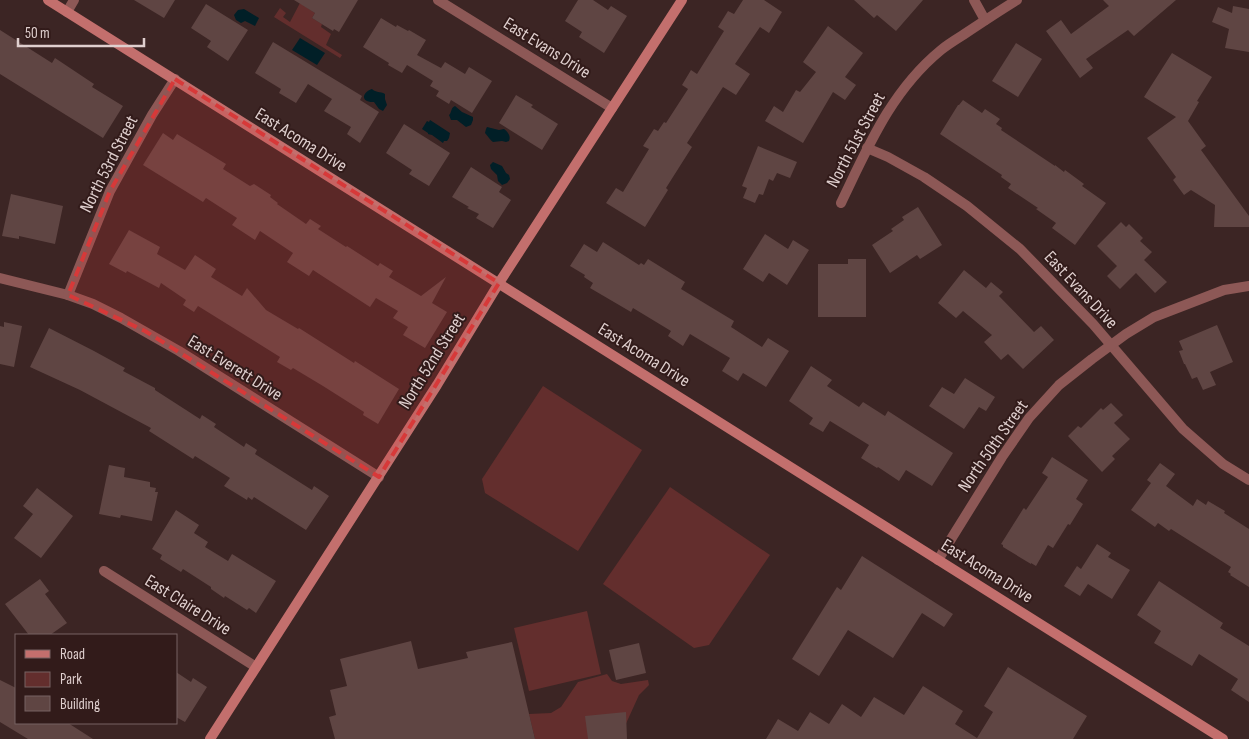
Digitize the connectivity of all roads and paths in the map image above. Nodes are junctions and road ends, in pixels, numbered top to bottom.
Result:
1 (48, 0) edge
2 (74, 0) edge
3 (438, 0) edge
4 (682, 0) edge
5 (974, 0) edge
6 (1017, 0) edge
7 (67, 12) junction
8 (985, 20) junction
9 (175, 79) junction
10 (612, 108) junction
11 (868, 148) junction
12 (841, 203) dead end
13 (0, 278) edge
14 (499, 283) junction
15 (1249, 286) edge
16 (68, 295) junction
17 (1110, 346) junction
18 (379, 477) junction
19 (1249, 480) edge
20 (938, 560) junction
21 (104, 571) dead end
22 (256, 667) junction
23 (210, 739) edge
24 (1223, 739) edge

1 - 7 street, East Acoma Drive
2 - 7 street
3 - 10 street, East Evans Drive
4 - 10 street, North 52nd Street
5 - 8 street
6 - 8 street, North 51st Street
7 - 9 street, East Acoma Drive
8 - 11 street, North 51st Street
9 - 14 street, East Acoma Drive
9 - 16 street, North 53rd Street
10 - 14 street, North 52nd Street
11 - 12 street, North 51st Street
11 - 17 street, East Evans Drive
13 - 16 street, East Everett Drive
14 - 18 street, North 52nd Street
14 - 20 street, East Acoma Drive
15 - 17 street, North 50th Street
16 - 18 street, East Everett Drive
17 - 19 street, East Evans Drive
17 - 20 street, North 50th Street
18 - 22 street, North 52nd Street
20 - 24 street, East Acoma Drive
21 - 22 street, East Claire Drive
22 - 23 street, North 52nd Street

